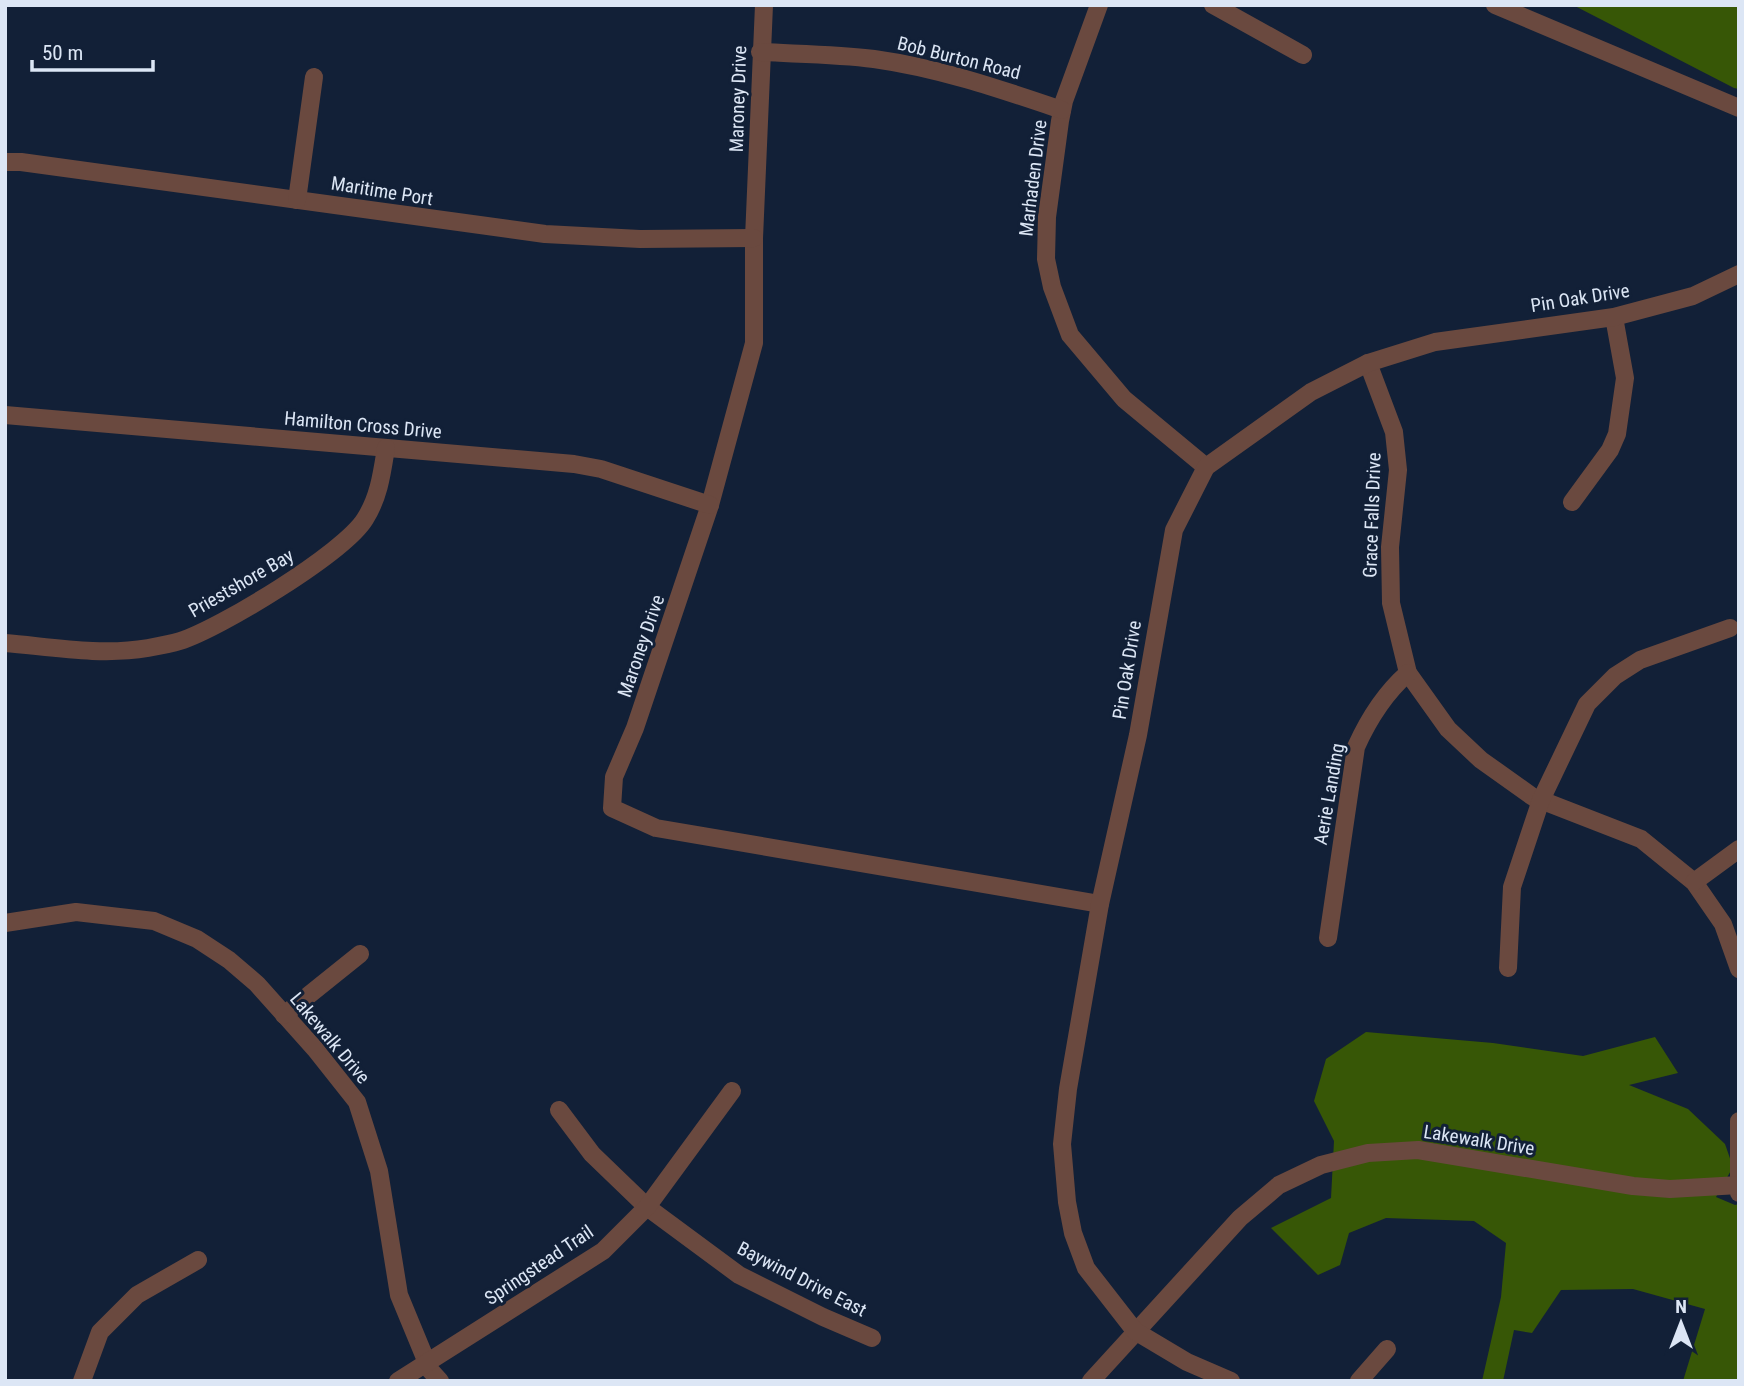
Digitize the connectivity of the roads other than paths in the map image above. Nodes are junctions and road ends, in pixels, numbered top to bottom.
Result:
1 (764, 5) edge
2 (1099, 5) edge
3 (1213, 5) edge
4 (1495, 5) edge
5 (760, 52) junction
6 (1303, 55) dead end
7 (314, 77) dead end
8 (1739, 108) edge
9 (1062, 110) junction
10 (5, 162) edge
11 (297, 200) junction
12 (754, 238) junction
13 (1739, 274) edge
14 (1614, 317) junction
15 (1368, 363) junction
16 (5, 415) edge
17 (386, 448) junction
18 (1206, 467) junction
19 (1572, 502) dead end
20 (710, 505) junction
21 (1730, 628) dead end
22 (5, 643) edge
23 (1408, 673) junction
24 (1541, 800) junction
25 (1739, 849) edge
26 (1695, 882) junction
27 (1100, 904) junction
28 (5, 923) edge
29 (1328, 938) dead end
30 (360, 954) dead end
31 (1508, 968) dead end
32 (1739, 970) edge
33 (284, 1015) junction
34 (732, 1091) dead end
35 (559, 1110) dead end
36 (1739, 1121) edge
37 (1738, 1188) edge
38 (647, 1207) junction
39 (198, 1261) dead end
40 (1135, 1331) junction
41 (872, 1338) dead end
42 (1387, 1349) dead end
43 (428, 1364) junction
44 (82, 1381) edge
45 (398, 1381) edge
46 (440, 1381) edge
47 (1091, 1381) edge
48 (1231, 1381) edge
49 (1359, 1381) edge

1 - 5 street, Maroney Drive
2 - 9 street, Marhaden Drive
3 - 6 street
4 - 8 street
5 - 9 street, Bob Burton Road
5 - 12 street, Maroney Drive
7 - 11 street
9 - 18 street, Marhaden Drive
10 - 11 street, Maritime Port
11 - 12 street, Maritime Port
12 - 20 street, Maroney Drive
13 - 14 street, Pin Oak Drive
14 - 15 street, Pin Oak Drive
14 - 19 street
15 - 18 street, Pin Oak Drive
15 - 23 street, Grace Falls Drive
16 - 17 street, Hamilton Cross Drive
17 - 20 street, Hamilton Cross Drive
17 - 22 street, Priestshore Bay
18 - 27 street, Pin Oak Drive
20 - 27 street, Maroney Drive
21 - 24 street
23 - 24 street, Grace Falls Drive
23 - 29 street, Aerie Landing
24 - 26 street, Grace Falls Drive
24 - 31 street
25 - 26 street
26 - 32 street, Grace Falls Drive
27 - 40 street, Pin Oak Drive
28 - 33 street, Lakewalk Drive
30 - 33 street
33 - 43 street, Lakewalk Drive
34 - 38 street, Springstead Trail
35 - 38 street, Baywind Drive East
36 - 37 street
37 - 40 street, Lakewalk Drive
38 - 41 street, Baywind Drive East
38 - 43 street, Springstead Trail
39 - 44 street
40 - 47 street, Lakewalk Drive
40 - 48 street, Pin Oak Drive
42 - 49 street
43 - 45 street, Springstead Trail
43 - 46 street, Lakewalk Drive

